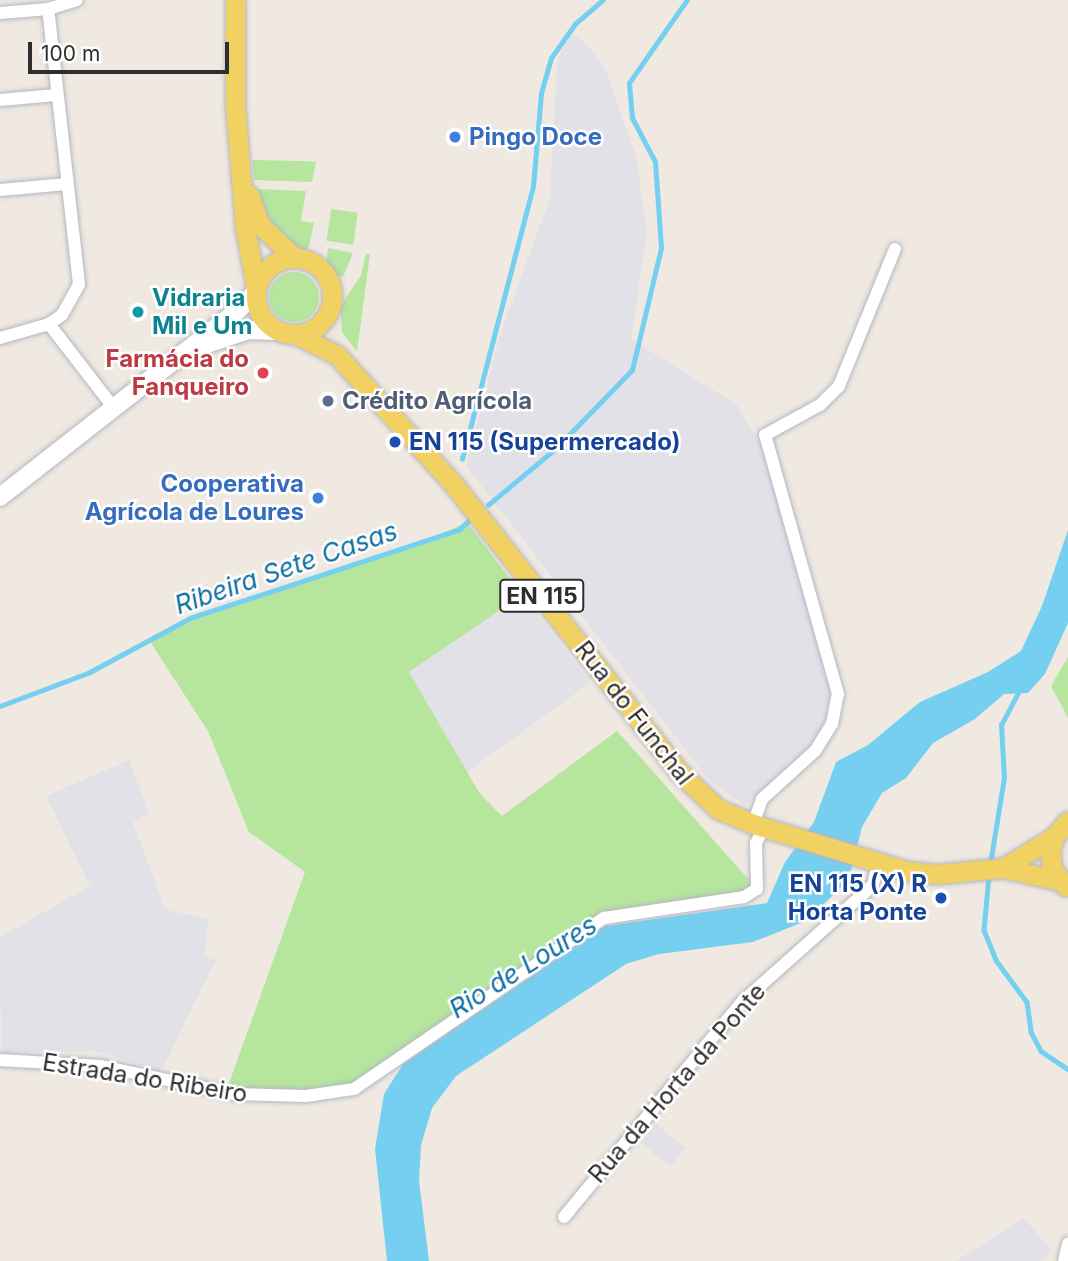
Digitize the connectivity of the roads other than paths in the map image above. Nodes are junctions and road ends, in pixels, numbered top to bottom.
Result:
1 (77, 0) edge
2 (235, 0) edge
3 (48, 9) junction
4 (0, 13) edge
5 (56, 95) junction
6 (0, 100) edge
7 (242, 167) junction
8 (67, 184) junction
9 (0, 190) edge
10 (895, 249) dead end
11 (294, 257) junction
12 (256, 290) junction
13 (329, 312) junction
14 (49, 324) junction
15 (277, 331) junction
16 (297, 335) junction
17 (0, 338) edge
18 (191, 348) junction
19 (337, 355) junction
20 (114, 408) junction
21 (0, 496) edge
22 (1068, 821) edge
23 (766, 829) junction
24 (1054, 837) junction
25 (870, 861) junction
26 (1003, 868) junction
27 (1064, 886) edge
28 (0, 1060) edge
29 (564, 1217) dead end
30 (1068, 1243) edge
31 (1064, 1261) edge

1 - 3 street
2 - 7 main road
3 - 4 street
3 - 5 street
5 - 6 street
5 - 8 street
7 - 11 main road
7 - 12 main road
8 - 9 street
8 - 14 street
10 - 23 street
11 - 12 main road
11 - 13 main road
12 - 15 main road
12 - 18 main road
13 - 16 main road
13 - 19 main road
14 - 17 street
14 - 20 street
15 - 16 main road, Rua do Funchal
15 - 18 main road
16 - 19 main road, Rua do Funchal
18 - 20 main road
19 - 23 main road, Rua do Funchal / EN 115
20 - 21 main road
22 - 24 main road, Rua do Funchal
23 - 25 main road, Rua do Funchal / EN 115
23 - 28 street, Estrada do Ribeiro
24 - 26 main road, Rua do Funchal
24 - 27 main road
25 - 26 main road, Rua do Funchal / EN 115
25 - 29 street, Rua da Horta da Ponte
26 - 27 main road, Rua do Funchal
30 - 31 street

